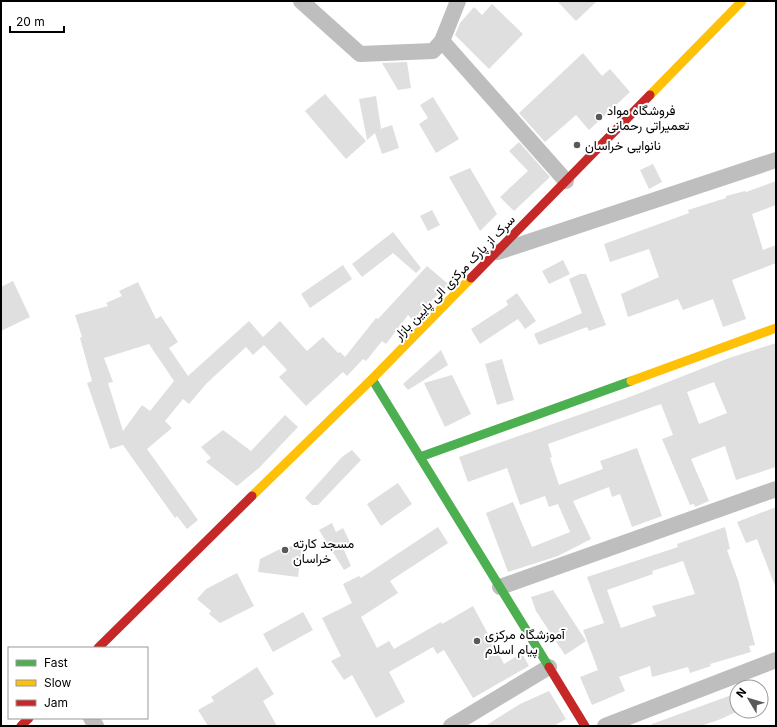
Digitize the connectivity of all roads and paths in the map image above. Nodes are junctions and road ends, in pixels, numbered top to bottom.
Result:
1 (301, 1) edge
2 (458, 1) edge
3 (742, 1) edge
4 (442, 41) junction
5 (776, 160) edge
6 (566, 181) junction
7 (496, 252) junction
8 (776, 328) edge
9 (372, 379) junction
10 (420, 457) junction
11 (776, 489) edge
12 (500, 587) junction
13 (99, 647) edge
14 (776, 660) edge
15 (549, 668) junction
16 (452, 726) edge
17 (585, 726) edge
18 (605, 726) edge

1 - 4 street
2 - 4 street
3 - 6 main road, سرک از پارک مرکزی الی پایین بازار
4 - 6 street
5 - 7 street
6 - 7 main road, سرک از پارک مرکزی الی پایین بازار
7 - 9 main road, سرک از پارک مرکزی الی پایین بازار
8 - 10 main road
9 - 10 main road
9 - 13 main road, سرک از پارک مرکزی الی پایین بازار
10 - 12 main road
11 - 12 street
12 - 15 main road
14 - 18 street
15 - 16 street
15 - 17 main road

